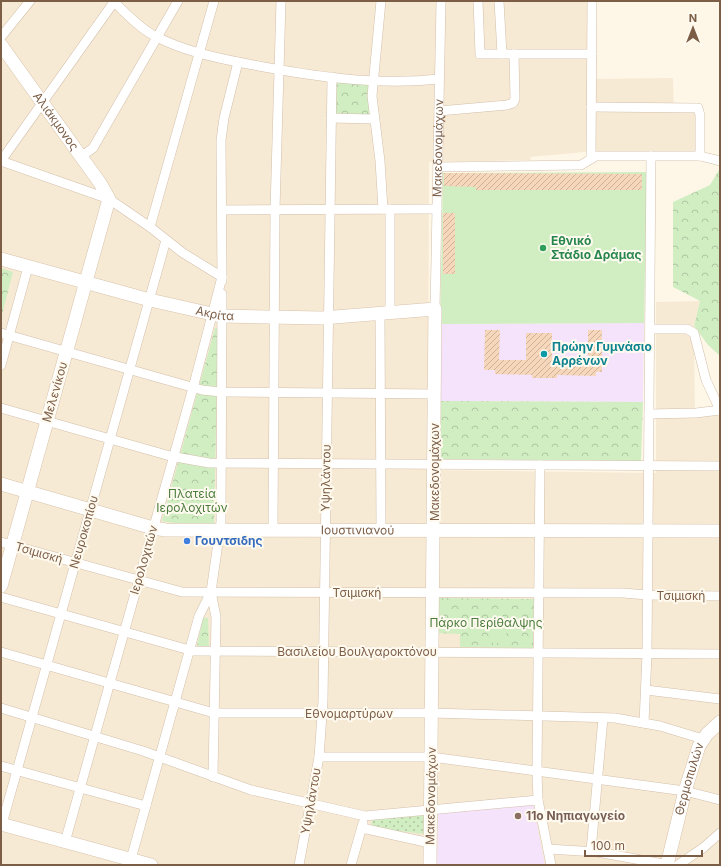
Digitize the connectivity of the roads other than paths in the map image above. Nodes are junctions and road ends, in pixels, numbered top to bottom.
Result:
1 (30, 1) edge
2 (113, 1) edge
3 (178, 1) edge
4 (214, 1) edge
5 (281, 1) edge
6 (381, 1) edge
7 (441, 1) edge
8 (478, 1) edge
9 (499, 1) edge
10 (592, 1) edge
11 (1, 37) edge
12 (157, 38) junction
13 (1, 45) edge
14 (200, 53) junction
15 (502, 54) junction
16 (514, 54) junction
17 (592, 54) junction
18 (238, 62) junction
19 (278, 70) junction
20 (332, 77) junction
21 (439, 79) junction
22 (373, 80) junction
23 (42, 103) junction
24 (592, 107) junction
25 (439, 111) junction
26 (331, 118) junction
27 (373, 119) junction
28 (651, 156) junction
29 (700, 156) junction
30 (81, 157) junction
31 (591, 159) junction
32 (1, 161) edge
33 (720, 161) edge
34 (438, 167) junction
35 (108, 199) junction
36 (330, 209) junction
37 (386, 209) junction
38 (437, 209) junction
39 (222, 210) junction
40 (275, 210) junction
41 (150, 227) junction
42 (166, 240) junction
43 (1, 259) edge
44 (28, 267) junction
45 (222, 277) junction
46 (85, 282) junction
47 (150, 300) junction
48 (435, 309) junction
49 (385, 312) junction
50 (217, 316) junction
51 (328, 316) junction
52 (274, 317) junction
53 (650, 329) junction
54 (5, 334) edge
55 (66, 352) junction
56 (1, 365) edge
57 (130, 370) junction
58 (193, 388) junction
59 (221, 392) junction
60 (274, 393) junction
61 (327, 393) junction
62 (380, 394) junction
63 (435, 394) junction
64 (1, 408) edge
65 (720, 410) edge
66 (649, 414) junction
67 (47, 421) junction
68 (110, 440) junction
69 (173, 457) junction
70 (221, 463) junction
71 (273, 464) junction
72 (326, 464) junction
73 (380, 464) junction
74 (435, 464) junction
75 (540, 465) junction
76 (648, 465) junction
77 (720, 466) edge
78 (1, 484) edge
79 (27, 491) junction
80 (91, 510) junction
81 (153, 528) junction
82 (221, 530) junction
83 (273, 530) junction
84 (326, 530) junction
85 (381, 531) junction
86 (434, 531) junction
87 (539, 531) junction
88 (648, 531) junction
89 (720, 531) edge
90 (7, 544) edge
91 (76, 563) junction
92 (138, 581) junction
93 (1, 586) edge
94 (211, 592) junction
95 (325, 593) junction
96 (433, 593) junction
97 (538, 593) junction
98 (647, 596) junction
99 (720, 596) edge
100 (1, 598) edge
101 (61, 614) junction
102 (124, 632) junction
103 (189, 650) junction
104 (1, 652) edge
105 (216, 652) junction
106 (324, 652) junction
107 (433, 652) junction
108 (538, 653) junction
109 (647, 654) junction
110 (720, 654) edge
111 (47, 666) junction
112 (109, 684) junction
113 (646, 690) junction
114 (720, 699) edge
115 (174, 702) junction
116 (1, 708) edge
117 (432, 713) junction
118 (214, 714) junction
119 (322, 714) junction
120 (537, 716) junction
121 (32, 717) junction
122 (603, 718) junction
123 (720, 722) edge
124 (644, 723) junction
125 (95, 736) junction
126 (703, 739) junction
127 (159, 757) junction
128 (319, 757) junction
129 (431, 757) junction
130 (1, 766) edge
131 (17, 771) junction
132 (536, 772) junction
133 (213, 777) junction
134 (597, 780) junction
135 (80, 788) junction
136 (685, 791) junction
137 (538, 800) junction
138 (720, 800) edge
139 (311, 804) junction
140 (146, 806) junction
141 (430, 809) junction
142 (365, 816) junction
143 (2, 824) edge
144 (362, 828) junction
145 (720, 833) edge
146 (65, 842) junction
147 (430, 842) junction
148 (548, 849) junction
149 (591, 851) junction
150 (131, 859) junction
151 (151, 865) edge
152 (299, 865) edge
153 (351, 865) edge
154 (430, 865) edge
155 (551, 865) edge
156 (667, 865) edge
157 (678, 865) edge

1 - 11 street
2 - 12 street
2 - 23 street
3 - 12 street
4 - 14 street
5 - 19 street
6 - 22 street
7 - 21 street, Μακεδονομάχων
8 - 15 street
9 - 15 street
10 - 17 street
12 - 14 street
12 - 30 street
13 - 23 street, Αλιάκμονος
14 - 18 street
14 - 41 street
15 - 16 street
16 - 17 street
16 - 25 street
17 - 24 street
18 - 19 street
18 - 39 street, Ιερολοχιτών
19 - 20 street
19 - 40 street
20 - 22 street
20 - 26 street, Υψηλάντου
21 - 22 street
21 - 25 street, Μακεδονομάχων
22 - 27 street
23 - 30 street, Αλιάκμονος
23 - 32 street
24 - 29 street
24 - 31 street
25 - 34 street, Μακεδονομάχων
26 - 27 street
26 - 36 street, Υψηλάντου
27 - 37 street
28 - 29 street
28 - 31 street
28 - 53 street
29 - 33 street
30 - 35 street, Αλιάκμονος
31 - 34 street
32 - 35 street
34 - 38 street, Μακεδονομάχων
35 - 41 street
35 - 46 street, Μελενίκου
36 - 37 street
36 - 40 street
36 - 51 street, Υψηλάντου
37 - 38 street
37 - 49 street
38 - 48 street, Μακεδονομάχων
39 - 40 street
39 - 45 street, Ιερολοχιτών
40 - 52 street
41 - 42 street
42 - 45 street
42 - 47 street, Νευροκοπίου
43 - 44 street, Ακρίτα
44 - 46 street, Ακρίτα
44 - 54 street
45 - 50 street, Ιερολοχιτών
46 - 47 street, Ακρίτα
46 - 55 street, Μελενίκου
47 - 50 street, Ακρίτα
47 - 57 street, Νευροκοπίου
48 - 49 street, Ακρίτα
48 - 63 street, Μακεδονομάχων
49 - 51 street, Ακρίτα
49 - 62 street
50 - 52 street, Ακρίτα
50 - 58 street, Ιερολοχιτών
50 - 59 street, Ιερολοχιτών
51 - 52 street, Ακρίτα
51 - 61 street, Υψηλάντου
52 - 60 street
53 - 65 street
53 - 66 street
54 - 55 street
54 - 56 street
55 - 57 street
55 - 67 street, Μελενίκου
57 - 58 street
57 - 68 street, Νευροκοπίου
58 - 59 street
58 - 69 street, Ιερολοχιτών
59 - 60 street
59 - 70 street, Ιερολοχιτών
60 - 61 street
60 - 71 street
61 - 62 street
61 - 72 street, Υψηλάντου
62 - 63 street
62 - 73 street
63 - 74 street, Μακεδονομάχων
64 - 67 street
65 - 66 street
66 - 76 street
67 - 68 street
67 - 79 street, Μελενίκου
68 - 69 street
68 - 80 street, Νευροκοπίου
69 - 70 street
69 - 81 street, Ιερολοχιτών
70 - 71 street
70 - 82 street, Ιερολοχιτών
71 - 72 street
71 - 83 street
72 - 73 street
72 - 84 street, Υψηλάντου
73 - 74 street
73 - 85 street
74 - 75 street
74 - 86 street, Μακεδονομάχων
75 - 76 street
75 - 87 street
76 - 77 street
76 - 88 street
78 - 79 street, Ιουστινιανού
79 - 80 street, Ιουστινιανού
79 - 90 street, Μελενίκου
80 - 81 street, Ιουστινιανού
80 - 91 street, Νευροκοπίου
81 - 82 street, Ιουστινιανού
81 - 92 street, Ιερολοχιτών
82 - 83 street, Ιουστινιανού
82 - 94 street, Ιερολοχιτών
83 - 84 street, Ιουστινιανού
84 - 85 street, Ιουστινιανού
84 - 95 street, Υψηλάντου
85 - 86 street, Ιουστινιανού
86 - 87 street, Ιουστινιανού
86 - 96 street, Μακεδονομάχων
87 - 88 street, Ιουστινιανού
87 - 97 street
88 - 89 street, Ιουστινιανού
88 - 98 street
90 - 91 street, Τσιμισκή
90 - 93 street, Μελενίκου
91 - 92 street, Τσιμισκή
91 - 101 street, Νευροκοπίου
92 - 94 street, Τσιμισκή
92 - 102 street, Ιερολοχιτών
94 - 95 street, Τσιμισκή
94 - 103 street
94 - 105 street
95 - 96 street, Τσιμισκή
95 - 106 street, Υψηλάντου
96 - 97 street, Τσιμισκή
96 - 107 street, Μακεδονομάχων
97 - 98 street, Τσιμισκή
97 - 108 street
98 - 99 street, Τσιμισκή
98 - 109 street
100 - 101 street, Βασιλείου Βουλγαροκτόνου
101 - 102 street, Βασιλείου Βουλγαροκτόνου
101 - 111 street, Νευροκοπίου
102 - 103 street, Βασιλείου Βουλγαροκτόνου
102 - 112 street, Ιερολοχιτών
103 - 105 street, Βασιλείου Βουλγαροκτόνου
103 - 115 street
104 - 111 street, Εθνομαρτύρων
105 - 106 street, Βασιλείου Βουλγαροκτόνου
105 - 118 street
106 - 107 street, Βασιλείου Βουλγαροκτόνου
106 - 119 street, Υψηλάντου
107 - 108 street, Βασιλείου Βουλγαροκτόνου
107 - 117 street, Μακεδονομάχων
108 - 109 street, Βασιλείου Βουλγαροκτόνου
108 - 120 street
109 - 110 street, Βασιλείου Βουλγαροκτόνου
109 - 113 street
111 - 112 street, Εθνομαρτύρων
111 - 121 street, Νευροκοπίου
112 - 115 street, Εθνομαρτύρων
112 - 125 street, Ιερολοχιτών
113 - 114 street
113 - 124 street
115 - 118 street, Εθνομαρτύρων
115 - 127 street
116 - 121 street
117 - 119 street, Εθνομαρτύρων
117 - 120 street, Εθνομαρτύρων
117 - 129 street, Μακεδονομάχων
118 - 119 street, Εθνομαρτύρων
118 - 133 street
119 - 128 street, Υψηλάντου
120 - 122 street, Εθνομαρτύρων
120 - 132 street
121 - 125 street
121 - 131 street, Νευροκοπίου
122 - 124 street, Εθνομαρτύρων
122 - 134 street
123 - 126 street, Θερμοπυλών
124 - 126 street, Εθνομαρτύρων
125 - 127 street
125 - 135 street, Ιερολοχιτών
126 - 136 street, Θερμοπυλών
127 - 133 street
127 - 140 street
128 - 129 street
128 - 139 street, Υψηλάντου
129 - 132 street
129 - 141 street, Μακεδονομάχων
130 - 131 street
131 - 135 street
131 - 143 street, Νευροκοπίου
132 - 134 street
132 - 137 street
133 - 139 street
134 - 136 street
134 - 149 street
135 - 140 street
135 - 146 street, Ιερολοχιτών
136 - 138 street
136 - 156 street, Θερμοπυλών
137 - 141 street
137 - 148 street
139 - 142 street
139 - 152 street, Υψηλάντου
140 - 150 street
141 - 142 street
141 - 147 street, Μακεδονομάχων
142 - 144 street
143 - 146 street
144 - 147 street
144 - 153 street
145 - 157 street
146 - 150 street
147 - 154 street, Μακεδονομάχων
148 - 149 street
148 - 155 street
149 - 156 street
150 - 151 street

